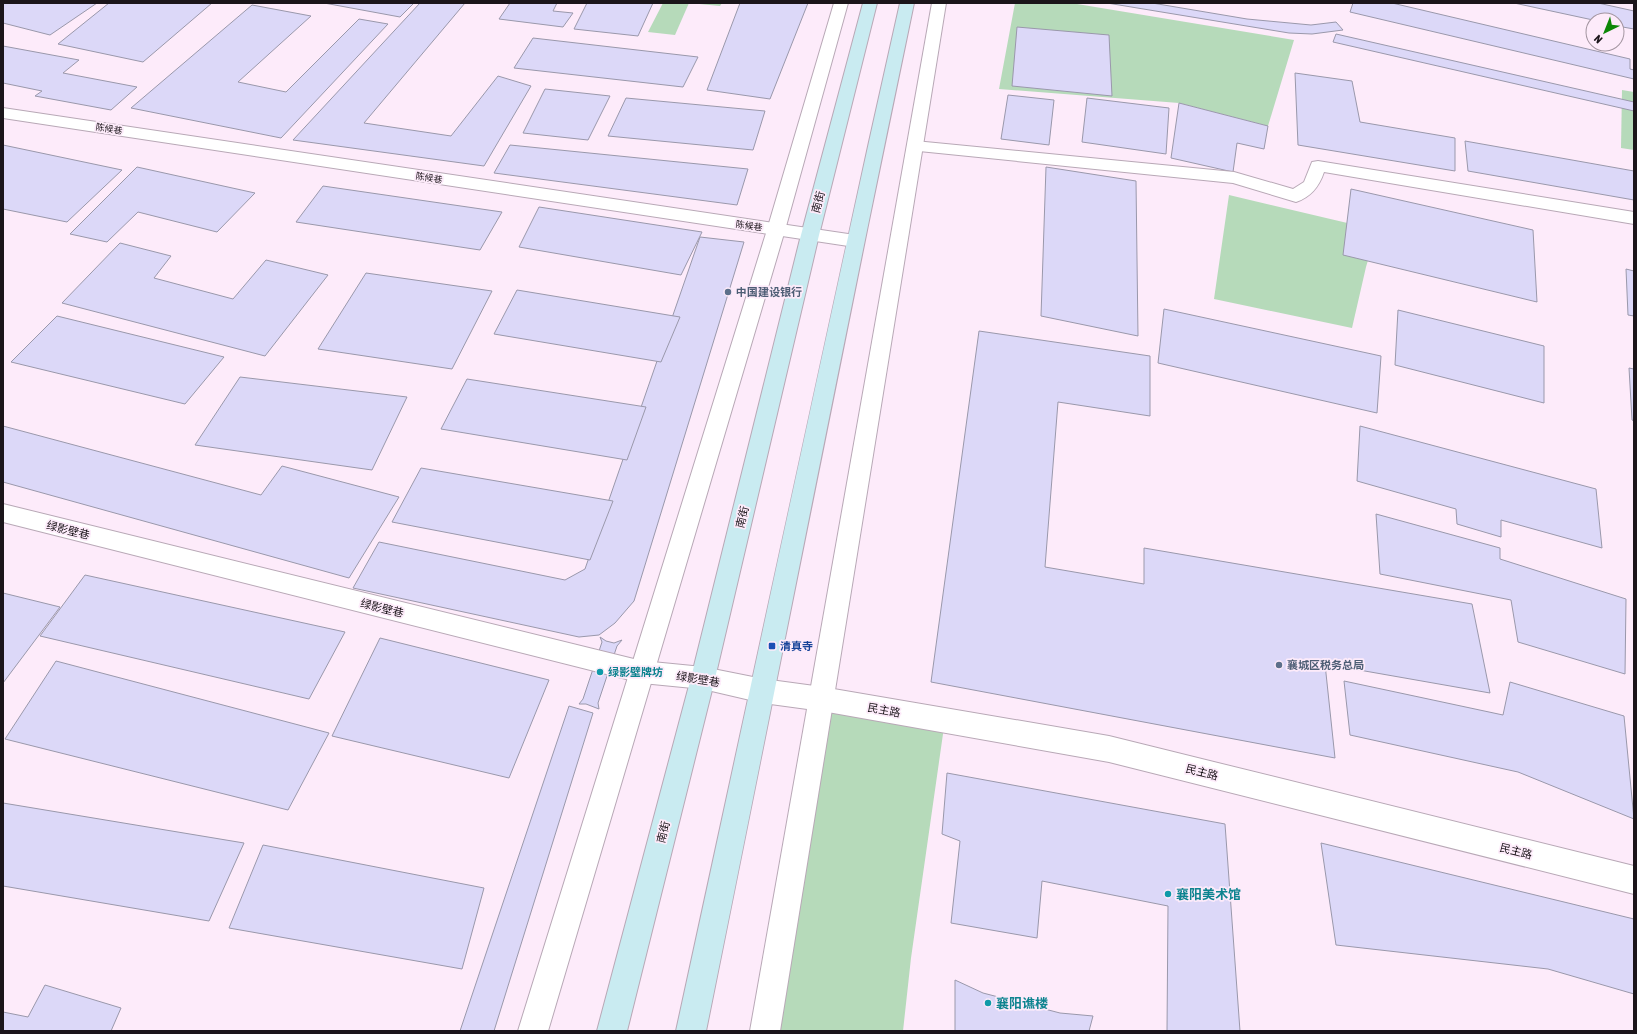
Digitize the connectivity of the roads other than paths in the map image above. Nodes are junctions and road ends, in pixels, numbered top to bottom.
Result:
1 (841, 3) edge
2 (870, 3) edge
3 (908, 3) edge
4 (939, 3) edge
5 (3, 113) edge
6 (915, 146) junction
7 (1634, 218) edge
8 (776, 230) junction
9 (810, 235) junction
10 (855, 241) junction
11 (3, 513) edge
12 (642, 672) junction
13 (703, 678) junction
14 (764, 691) junction
15 (822, 699) junction
16 (1634, 880) edge
17 (533, 1031) edge
18 (612, 1031) edge
19 (691, 1031) edge
20 (765, 1031) edge

1 - 8 street
2 - 9 main road, 南街
3 - 10 main road
4 - 6 street
5 - 8 street, 陈候巷
6 - 7 street
6 - 15 street
8 - 9 street, 陈候巷
8 - 12 street
9 - 10 street, 陈候巷
9 - 13 main road, 南街
10 - 14 main road
11 - 12 street, 绿影壁巷
12 - 13 street, 绿影壁巷
12 - 17 street
13 - 14 street, 绿影壁巷
13 - 18 main road, 南街
14 - 15 street, 民主路
14 - 19 main road
15 - 16 street, 民主路
15 - 20 street

